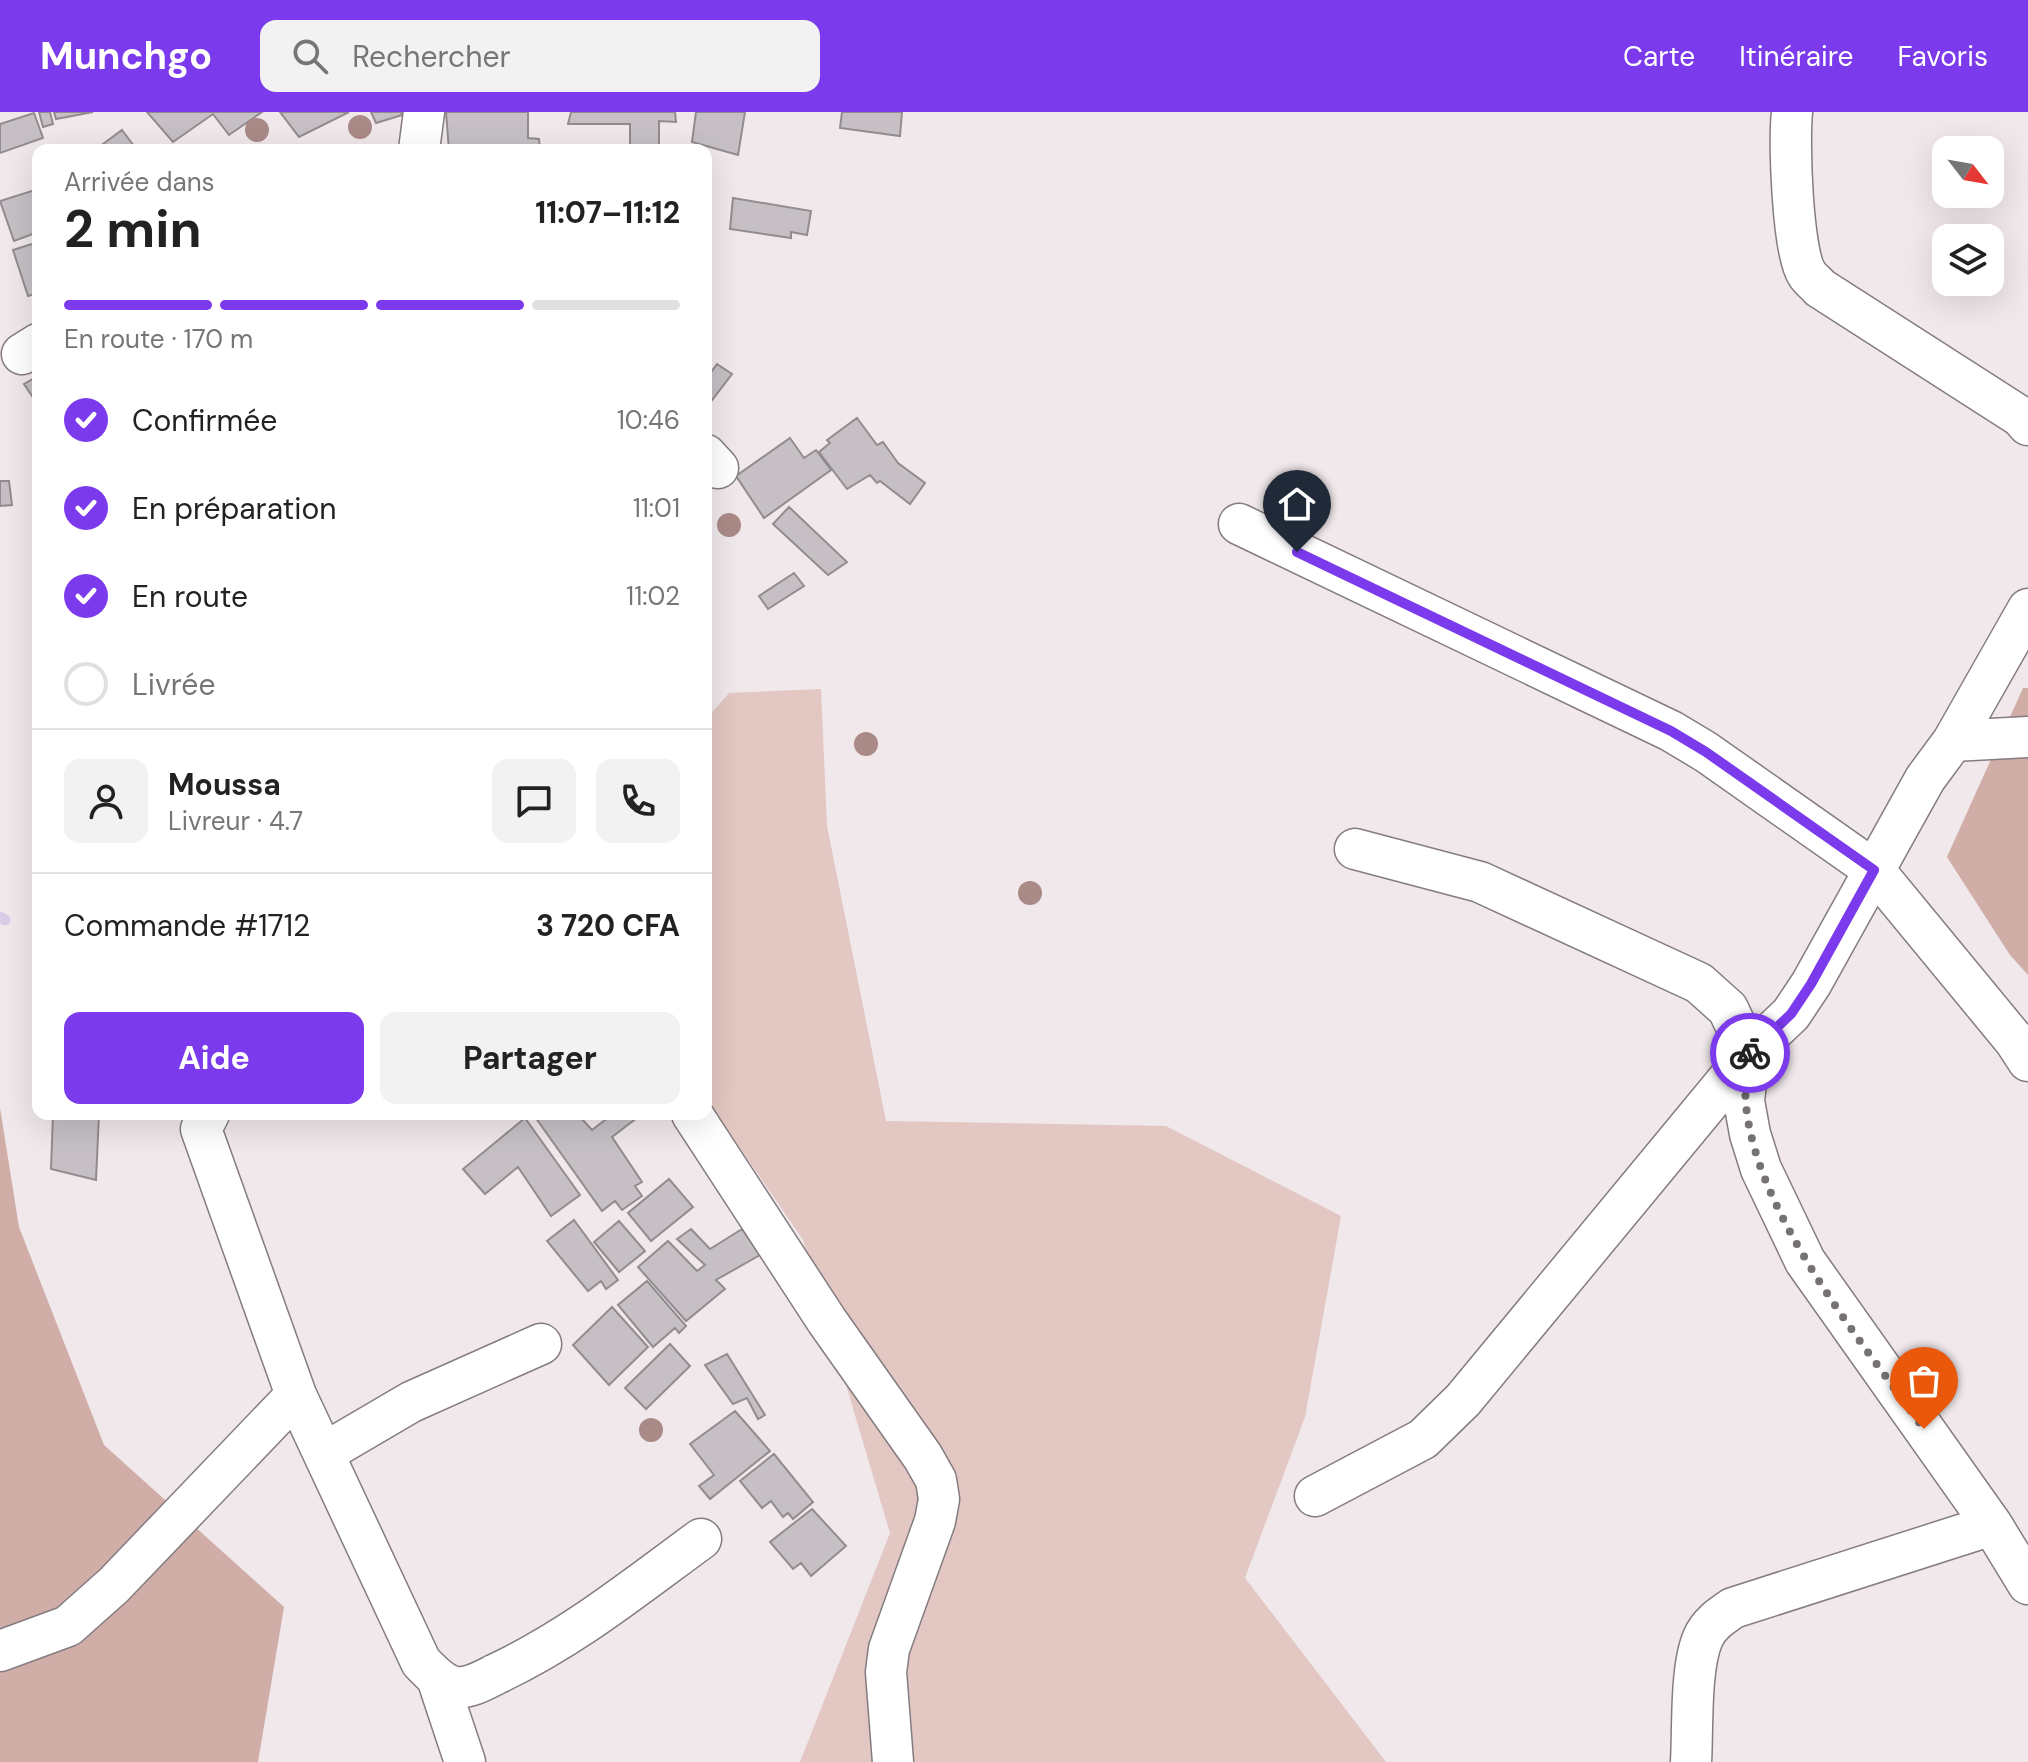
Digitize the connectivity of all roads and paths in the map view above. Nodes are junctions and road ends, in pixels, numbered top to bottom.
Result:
1 (1792, 112) edge
2 (2028, 425) edge
3 (1239, 524) dead end
4 (2028, 609) edge
5 (2028, 737) edge
6 (1953, 741) junction
7 (1355, 849) dead end
8 (1874, 870) junction
9 (1749, 1054) junction
10 (2028, 1061) edge
11 (206, 1120) edge
12 (696, 1120) edge
13 (541, 1344) dead end
14 (296, 1395) junction
15 (324, 1453) junction
16 (1315, 1496) dead end
17 (1992, 1525) junction
18 (701, 1539) dead end
19 (2028, 1584) edge
20 (0, 1651) edge
21 (437, 1678) junction
22 (465, 1762) edge
23 (893, 1762) edge
24 (1691, 1762) edge

1 - 2 street
3 - 8 street
4 - 6 street
5 - 6 street
6 - 8 street
7 - 9 street
8 - 9 street
8 - 10 street
9 - 16 street
9 - 17 street
11 - 14 street
12 - 23 street
13 - 15 street
14 - 15 street
14 - 20 street
15 - 21 street
17 - 19 street
17 - 24 street
18 - 21 street
21 - 22 street

